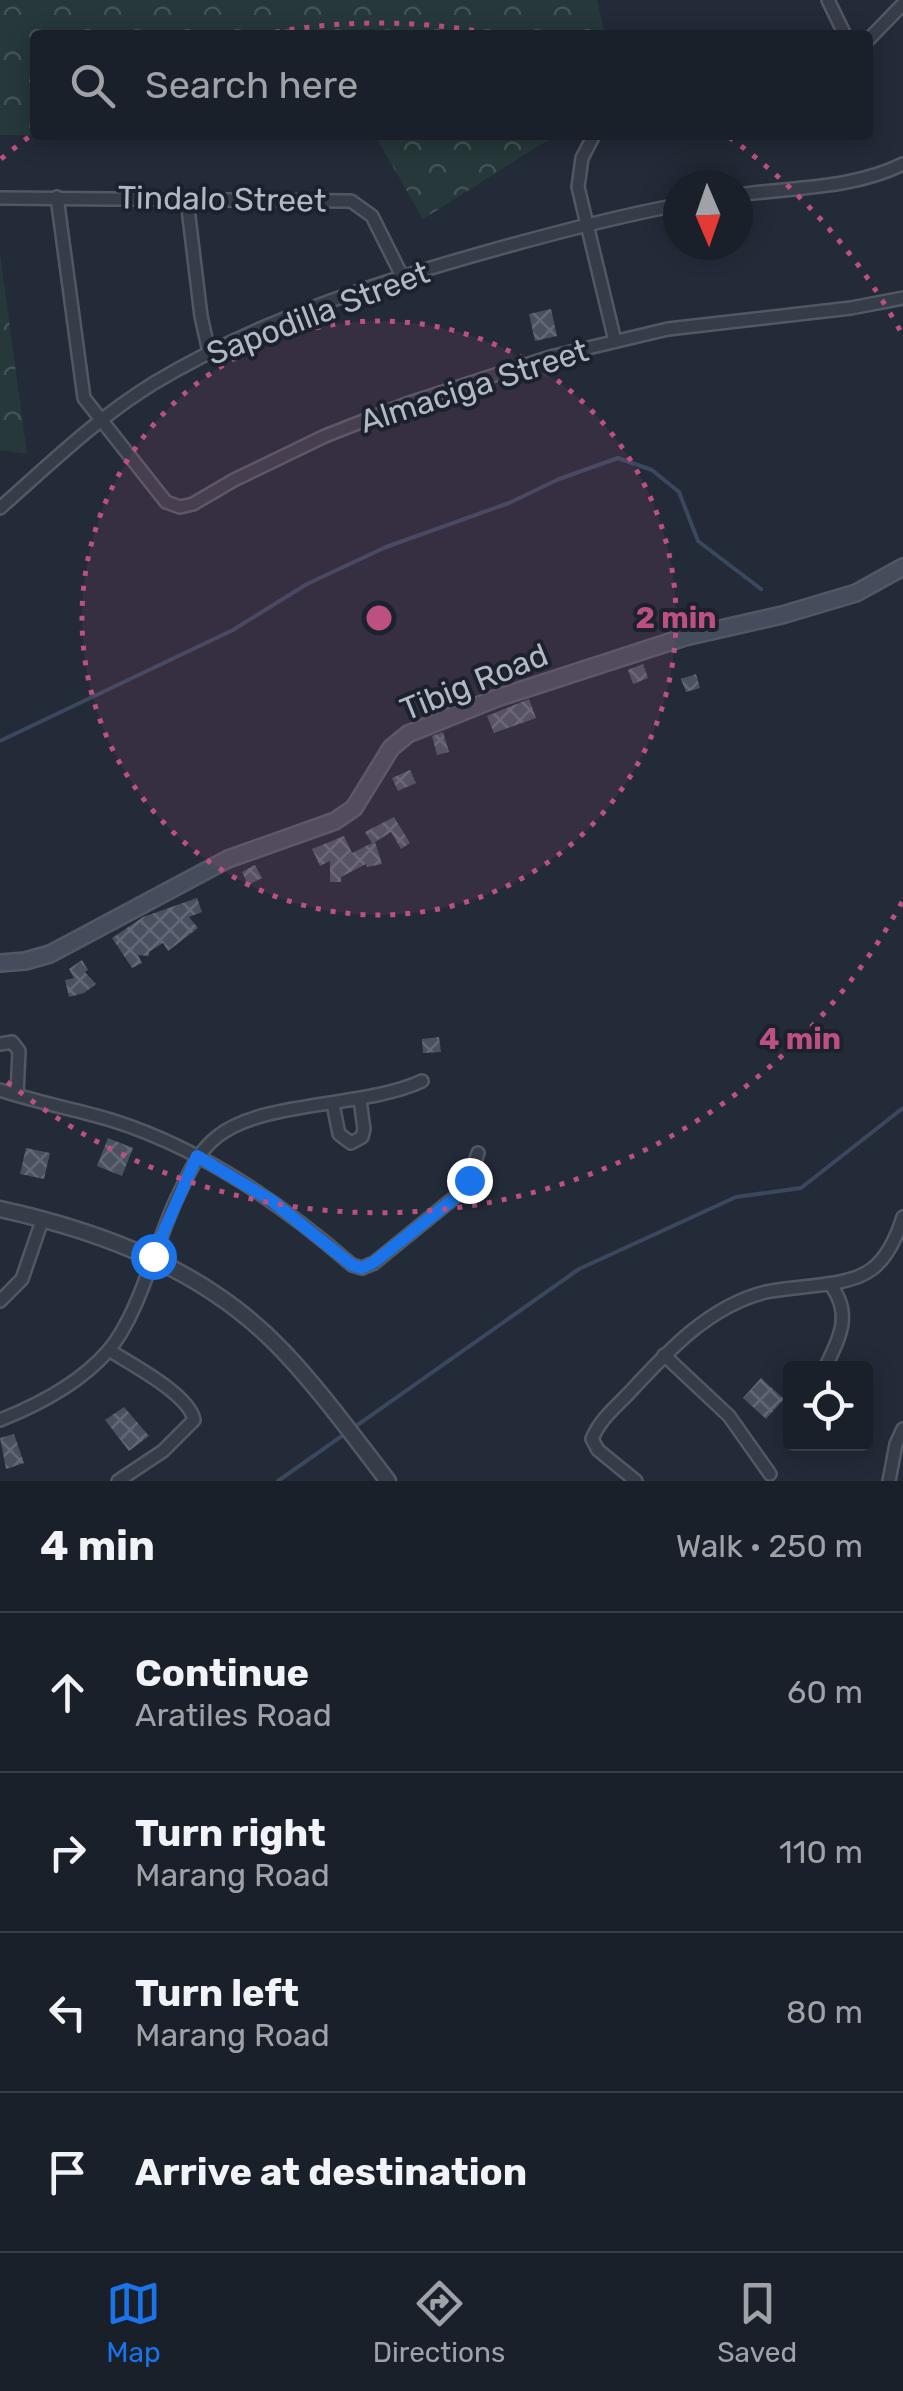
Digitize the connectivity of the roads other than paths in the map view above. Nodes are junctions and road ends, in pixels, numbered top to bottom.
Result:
1 (828, 0) edge
2 (903, 4) edge
3 (843, 30) edge
4 (873, 36) edge
5 (591, 140) edge
6 (903, 164) edge
7 (753, 193) edge
8 (1, 198) edge
9 (58, 198) junction
10 (187, 200) junction
11 (663, 207) edge
12 (588, 224) junction
13 (402, 276) junction
14 (903, 298) edge
15 (615, 341) junction
16 (209, 352) junction
17 (100, 421) junction
18 (0, 508) edge
19 (903, 567) edge
20 (0, 963) edge
21 (0, 1044) edge
22 (422, 1081) dead end
23 (0, 1090) edge
24 (17, 1095) junction
25 (360, 1100) junction
26 (332, 1104) junction
27 (478, 1153) dead end
28 (197, 1156) junction
29 (0, 1209) edge
30 (903, 1217) edge
31 (43, 1218) junction
32 (153, 1256) junction
33 (830, 1284) junction
34 (0, 1301) edge
35 (109, 1350) junction
36 (664, 1355) junction
37 (828, 1361) edge
38 (0, 1420) edge
39 (903, 1429) edge
40 (770, 1474) dead end
41 (118, 1481) edge
42 (388, 1481) edge
43 (636, 1481) edge
44 (889, 1481) edge

1 - 3 street
2 - 4 street
5 - 12 street
6 - 7 street
8 - 9 street, Tindalo Street
9 - 10 street, Tindalo Street
9 - 17 street
10 - 13 street, Tindalo Street
10 - 16 street
11 - 12 street, Sapodilla Street
12 - 13 street, Sapodilla Street
12 - 15 street
13 - 16 street, Sapodilla Street
14 - 15 street, Almaciga Street
15 - 17 street, Almaciga Street
16 - 17 street, Sapodilla Street
17 - 18 street, Sapodilla Street
19 - 20 main road, Tibig Road
21 - 24 street
22 - 25 street
23 - 24 street
24 - 28 street
25 - 26 street
25 - 26 street
26 - 28 street
27 - 28 street
28 - 32 street
29 - 31 street
30 - 33 street
31 - 32 street
31 - 34 street
32 - 35 street
32 - 42 street
33 - 36 street
33 - 37 street
35 - 38 street
35 - 41 street
36 - 40 street
36 - 43 street
39 - 44 street

